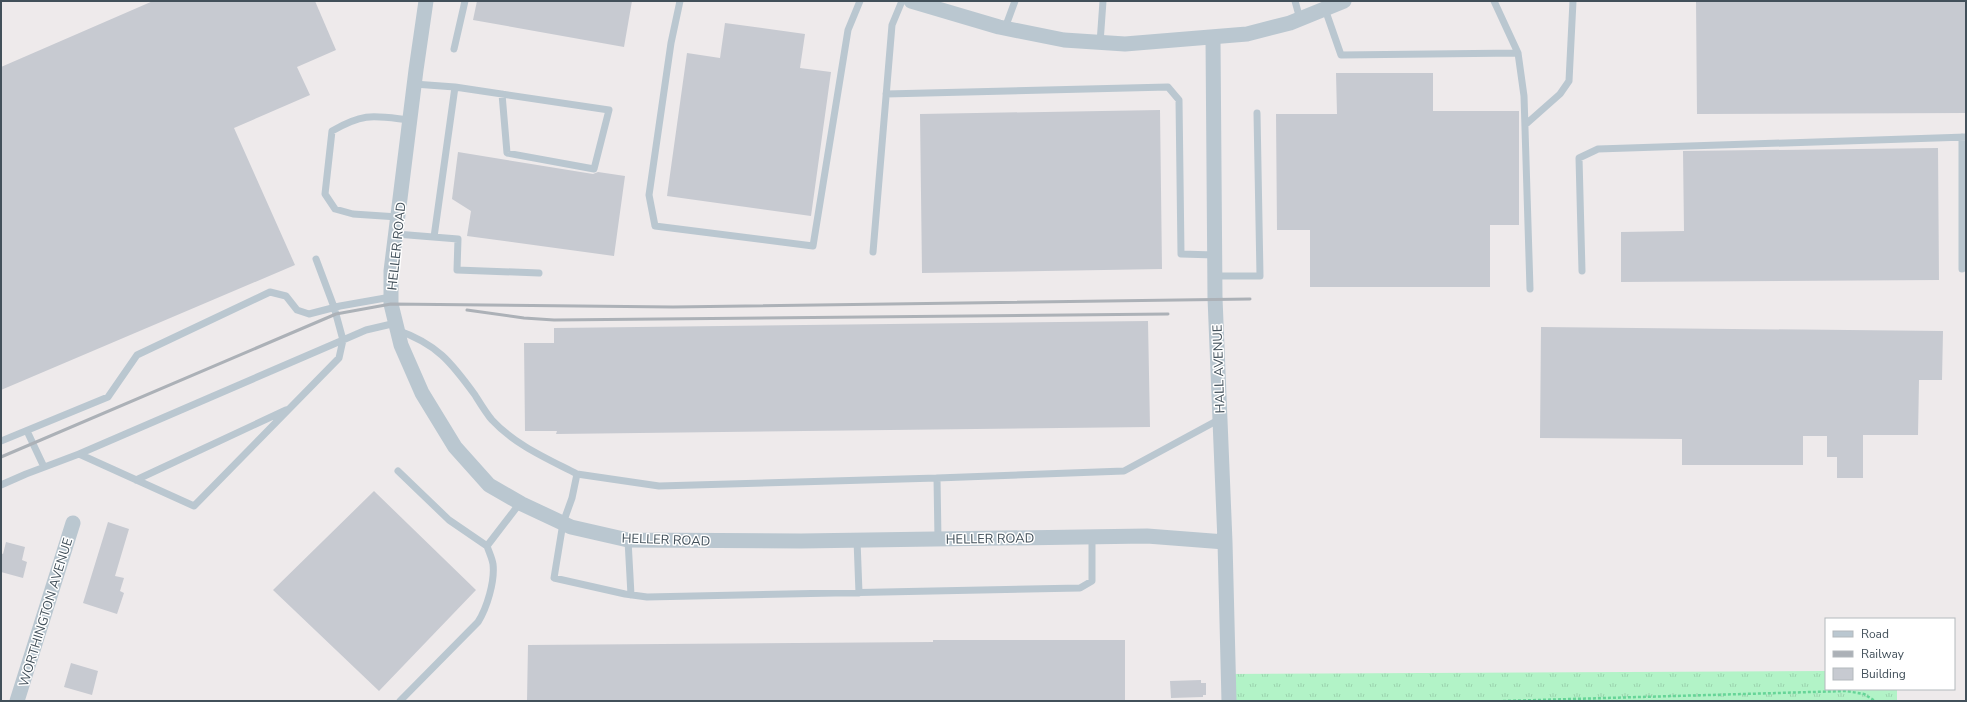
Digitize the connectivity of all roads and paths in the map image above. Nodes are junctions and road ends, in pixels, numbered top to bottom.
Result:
1 (426, 1) edge
2 (465, 1) edge
3 (680, 1) edge
4 (860, 1) edge
5 (902, 1) edge
6 (1015, 1) edge
7 (1103, 1) edge
8 (1295, 1) edge
9 (1344, 1) edge
10 (1494, 1) edge
11 (1573, 1) edge
12 (916, 2) edge
13 (1325, 9) junction
14 (1300, 19) junction
15 (1005, 28) junction
16 (1213, 38) junction
17 (1100, 43) junction
18 (454, 49) dead end
19 (1518, 53) junction
20 (414, 84) junction
21 (455, 87) junction
22 (502, 94) junction
23 (886, 94) junction
24 (1258, 113) dead end
25 (410, 120) junction
26 (1525, 125) junction
27 (1964, 137) edge
28 (398, 216) junction
29 (396, 234) junction
30 (434, 237) junction
31 (873, 252) dead end
32 (1214, 256) junction
33 (316, 259) dead end
34 (1962, 269) dead end
35 (1582, 271) dead end
36 (539, 273) dead end
37 (1215, 276) junction
38 (1530, 289) dead end
39 (391, 297) junction
40 (334, 307) junction
41 (396, 327) junction
42 (343, 340) junction
43 (290, 408) junction
44 (1220, 419) junction
45 (27, 431) junction
46 (1, 441) edge
47 (79, 454) junction
48 (44, 467) junction
49 (398, 471) dead end
50 (577, 474) junction
51 (937, 478) junction
52 (136, 480) junction
53 (1, 485) edge
54 (520, 503) junction
55 (73, 523) dead end
56 (563, 523) junction
57 (1092, 537) junction
58 (938, 539) junction
59 (628, 540) junction
60 (857, 540) junction
61 (1225, 542) junction
62 (487, 546) junction
63 (859, 593) junction
64 (631, 595) junction
65 (17, 701) edge
66 (400, 701) edge
67 (1229, 701) edge
68 (1502, 701) edge
69 (1875, 701) edge

1 - 20 street, HELLER ROAD
2 - 18 lane
3 - 4 lane
5 - 23 lane
6 - 15 lane
7 - 17 lane
8 - 14 lane
9 - 13 street
10 - 19 lane
11 - 26 lane
12 - 15 street
13 - 14 street
13 - 19 lane
14 - 16 street
15 - 17 street
16 - 17 street
16 - 32 street, HALL AVENUE
19 - 26 lane
20 - 21 lane
20 - 25 street, HELLER ROAD
21 - 22 lane
21 - 30 lane
22 - 22 lane
23 - 31 lane
23 - 32 lane
24 - 37 lane
25 - 28 street, HELLER ROAD
25 - 28 lane
26 - 38 lane
27 - 34 lane
27 - 35 lane
28 - 29 street, HELLER ROAD
29 - 30 lane
29 - 39 street, HELLER ROAD
30 - 36 lane
32 - 37 street, HALL AVENUE
33 - 40 lane
37 - 44 street, HALL AVENUE
39 - 40 lane
39 - 41 street, HELLER ROAD
40 - 42 lane
40 - 45 lane
41 - 42 lane
41 - 50 lane
41 - 54 street, HELLER ROAD
42 - 43 lane
42 - 47 lane
43 - 52 lane
43 - 52 lane
44 - 51 lane
44 - 61 street, HALL AVENUE
45 - 46 lane
45 - 48 lane
47 - 48 lane
47 - 52 lane
48 - 53 lane
49 - 62 lane
50 - 51 lane
50 - 56 lane
51 - 58 lane
54 - 56 street, HELLER ROAD
54 - 62 lane
55 - 65 street, WORTHINGTON AVENUE
56 - 59 street, HELLER ROAD
56 - 64 lane
57 - 58 street, HELLER ROAD
57 - 61 street, HELLER ROAD
57 - 63 lane
58 - 60 street, HELLER ROAD
59 - 60 street, HELLER ROAD
59 - 64 lane
60 - 63 lane
61 - 67 street, HALL AVENUE
62 - 66 lane
63 - 64 lane
68 - 69 path

